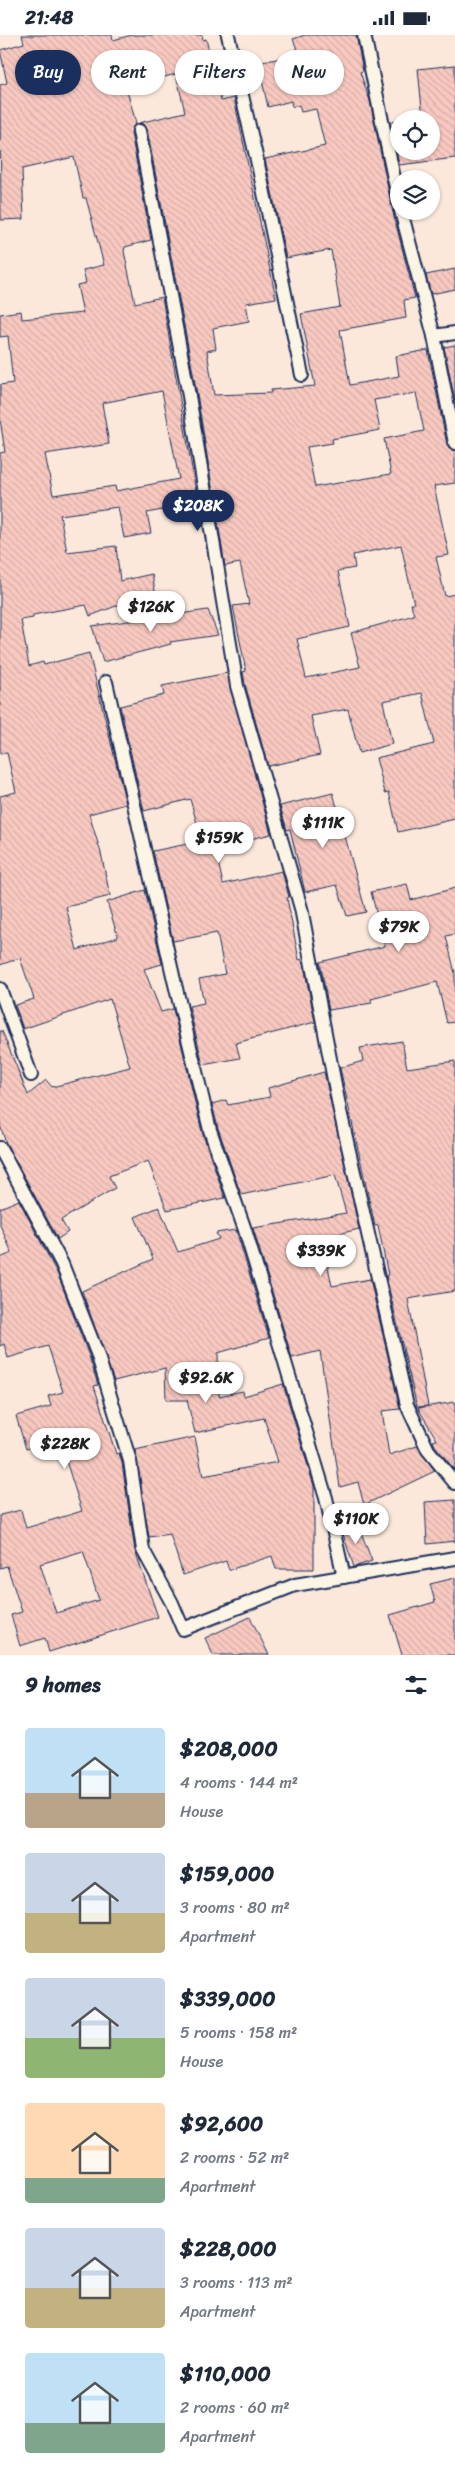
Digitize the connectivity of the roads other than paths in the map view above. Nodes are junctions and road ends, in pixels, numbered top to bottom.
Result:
1 (228, 35) edge
2 (364, 35) edge
3 (139, 131) dead end
4 (392, 170) edge
5 (402, 220) edge
6 (455, 333) edge
7 (434, 336) junction
8 (302, 375) dead end
9 (455, 443) edge
10 (106, 682) dead end
11 (0, 989) edge
12 (32, 1075) dead end
13 (0, 1148) edge
14 (455, 1483) edge
15 (455, 1558) edge
16 (344, 1577) junction

1 - 8 lane
2 - 4 lane
3 - 14 lane
5 - 7 lane
6 - 7 lane
7 - 9 lane
10 - 16 lane
11 - 12 lane
13 - 16 lane
15 - 16 lane

